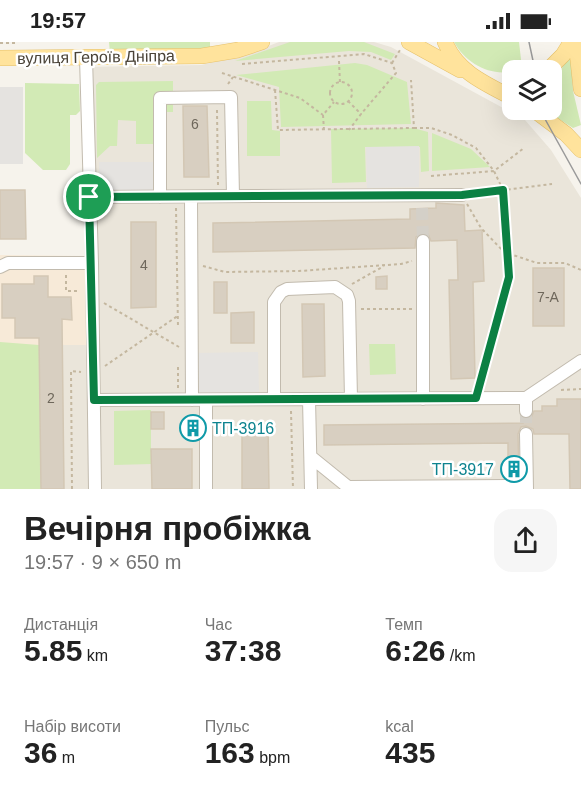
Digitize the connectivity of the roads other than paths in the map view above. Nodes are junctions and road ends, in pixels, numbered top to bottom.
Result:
1 (262, 42) edge
2 (445, 42) edge
3 (571, 42) edge
4 (576, 42) edge
5 (405, 46) edge
6 (0, 58) edge
7 (86, 58) junction
8 (558, 60) edge
9 (477, 79) junction
10 (502, 82) edge
11 (581, 89) edge
12 (502, 92) edge
13 (547, 120) edge
14 (581, 150) edge
15 (423, 195) junction
16 (462, 195) road end
17 (233, 196) junction
18 (89, 197) junction
19 (160, 197) junction
20 (191, 197) junction
21 (422, 208) tunnel mouth
22 (423, 241) tunnel mouth
23 (92, 263) junction
24 (0, 267) edge
25 (581, 361) edge
26 (526, 398) junction
27 (274, 399) junction
28 (309, 399) junction
29 (351, 399) junction
30 (423, 399) junction
31 (94, 400) junction
32 (192, 400) junction
33 (206, 400) junction
34 (526, 411) tunnel mouth
35 (526, 434) tunnel mouth
36 (310, 457) junction
37 (527, 487) edge
38 (348, 488) edge
39 (387, 488) edge
40 (467, 488) edge
41 (95, 489) edge
42 (206, 489) edge
43 (312, 489) edge

1 - 7 main road, вулиця Героїв Дніпра
2 - 9 main road
3 - 8 main road
4 - 11 main road
5 - 9 main road
6 - 7 main road, вулиця Героїв Дніпра
7 - 18 lane
9 - 10 main road
9 - 12 main road
13 - 14 main road
15 - 16 lane
15 - 17 lane
15 - 21 lane
17 - 19 lane
17 - 20 lane
18 - 19 lane
18 - 23 lane
19 - 20 lane
20 - 32 lane
22 - 30 lane
23 - 24 lane
23 - 31 lane
25 - 26 lane
26 - 30 lane
26 - 34 lane
27 - 28 lane
27 - 29 lane
27 - 33 lane
28 - 29 lane
28 - 36 lane
29 - 30 lane
31 - 32 lane
31 - 41 lane
32 - 33 lane
33 - 42 lane
35 - 37 lane
36 - 38 lane
36 - 43 lane
37 - 40 lane
38 - 39 lane
39 - 40 lane

